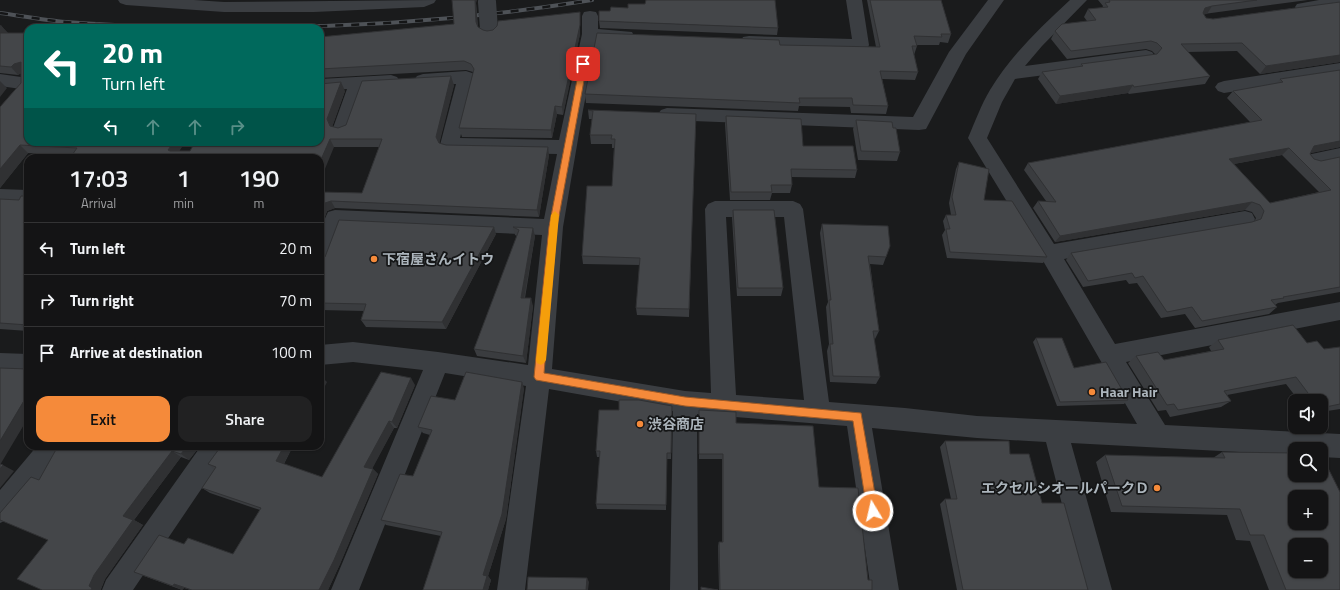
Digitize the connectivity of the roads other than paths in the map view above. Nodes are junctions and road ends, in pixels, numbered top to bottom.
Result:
1 (126, 0) edge
2 (428, 0) edge
3 (854, 0) edge
4 (996, 0) edge
5 (1079, 0) edge
6 (487, 2) dead end
7 (1340, 2) edge
8 (1285, 10) edge
9 (590, 16) dead end
10 (489, 29) edge
11 (590, 34) junction
12 (645, 36) edge
13 (733, 40) edge
14 (1146, 56) edge
15 (1340, 69) edge
16 (1011, 74) junction
17 (0, 80) edge
18 (24, 82) edge
19 (358, 83) junction
20 (24, 84) edge
21 (324, 85) edge
22 (1224, 87) dead end
23 (9, 100) edge
24 (652, 113) edge
25 (342, 128) edge
26 (567, 147) junction
27 (1340, 155) edge
28 (1314, 160) edge
29 (0, 197) edge
30 (24, 198) edge
31 (1245, 218) dead end
32 (553, 227) junction
33 (324, 247) edge
34 (1049, 253) junction
35 (1340, 311) edge
36 (324, 355) edge
37 (1110, 355) junction
38 (438, 362) junction
39 (0, 363) edge
40 (24, 364) edge
41 (539, 377) junction
42 (685, 402) junction
43 (724, 404) junction
44 (818, 413) junction
45 (858, 416) junction
46 (1055, 431) junction
47 (1158, 437) junction
48 (1340, 446) edge
49 (49, 450) edge
50 (213, 450) edge
51 (0, 510) edge
52 (116, 590) edge
53 (345, 590) edge
54 (511, 590) edge
55 (684, 590) edge
56 (885, 590) edge
57 (1098, 590) edge

1 - 2 street
3 - 13 street
4 - 24 street
5 - 16 street
6 - 10 street, bridge
7 - 8 street
9 - 11 street
11 - 12 street
11 - 26 street
14 - 16 street
15 - 22 street
16 - 34 street
17 - 18 street
19 - 21 street
19 - 25 street
19 - 26 street
20 - 23 street
26 - 32 street
27 - 28 street
29 - 30 street
31 - 34 street
32 - 33 street
32 - 41 street
34 - 37 street
35 - 37 street
36 - 38 street
37 - 47 street
38 - 41 street
38 - 53 street
39 - 40 street
41 - 42 street
41 - 54 street
42 - 43 street
42 - 55 street
43 - 44 street
43 - 44 street
44 - 45 street
45 - 46 street
45 - 56 street
46 - 47 street
46 - 57 street
47 - 48 street
49 - 51 street
50 - 52 street

